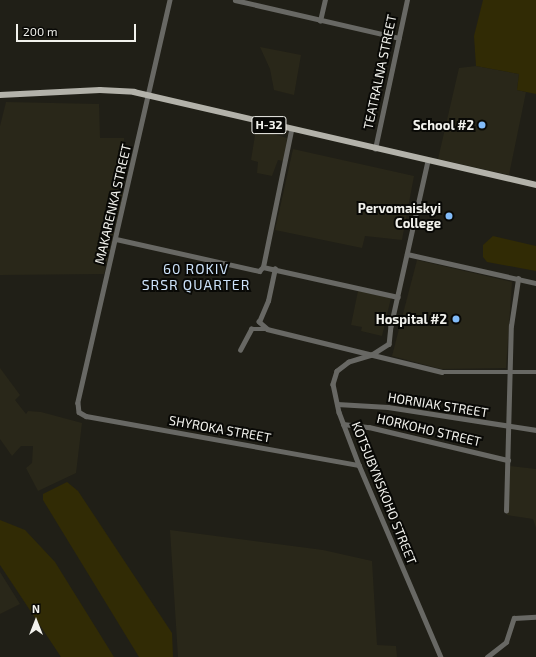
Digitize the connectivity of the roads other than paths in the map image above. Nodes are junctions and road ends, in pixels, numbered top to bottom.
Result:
1 (170, 0) edge
2 (235, 0) edge
3 (325, 0) edge
4 (407, 0) edge
5 (320, 20) junction
6 (399, 38) junction
7 (0, 95) edge
8 (149, 96) junction
9 (291, 131) junction
10 (374, 149) junction
11 (428, 161) junction
12 (536, 185) edge
13 (116, 239) junction
14 (407, 254) junction
15 (263, 267) junction
16 (275, 269) junction
17 (518, 279) junction
18 (536, 283) edge
19 (398, 297) junction
20 (266, 329) junction
21 (240, 350) dead end
22 (372, 355) junction
23 (510, 372) junction
24 (536, 372) edge
25 (336, 404) junction
26 (79, 412) joint
27 (343, 424) junction
28 (508, 428) junction
29 (536, 430) edge
30 (508, 460) junction
31 (359, 465) junction
32 (506, 511) dead end
33 (536, 617) edge
34 (441, 657) edge
35 (487, 657) edge

1 - 8 street, MAKARENKA STREET
2 - 5 street
3 - 5 street
4 - 6 street, TEATRALNA STREET
5 - 6 street
6 - 10 street, TEATRALNA STREET
7 - 8 main road, Н-32
8 - 9 main road, Н-32
8 - 13 street, MAKARENKA STREET
9 - 10 main road, Н-32
9 - 15 street
10 - 11 main road, Н-32
11 - 12 main road, Н-32
11 - 14 street
13 - 15 street
13 - 26 street, MAKARENKA STREET
14 - 17 street
14 - 19 street
15 - 16 street
16 - 19 street
16 - 20 street
17 - 18 street
17 - 23 street
19 - 22 street
20 - 21 street
20 - 22 street
22 - 23 street
22 - 25 street, KOTSUBYNSKOHO STREET
23 - 24 street
23 - 28 street
25 - 27 street, KOTSUBYNSKOHO STREET
25 - 28 street, HORNIAK STREET
26 - 31 street, SHYROKA STREET
27 - 30 street, HORKOHO STREET
27 - 31 street, KOTSUBYNSKOHO STREET
28 - 29 street, HORNIAK STREET
28 - 30 street
30 - 32 street
31 - 34 street, KOTSUBYNSKOHO STREET
33 - 35 street

